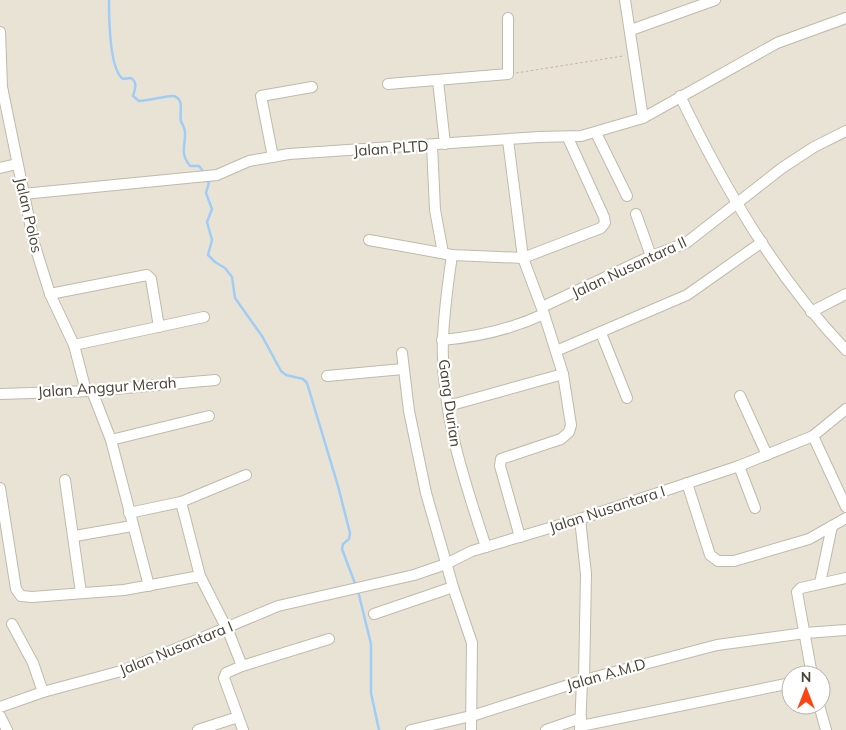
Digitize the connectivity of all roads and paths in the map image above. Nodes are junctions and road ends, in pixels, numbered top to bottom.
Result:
1 (625, 0) edge
2 (715, 0) edge
3 (508, 18) dead end
4 (846, 18) edge
5 (631, 30) junction
6 (0, 32) edge
7 (0, 50) edge
8 (634, 54) junction
9 (508, 74) junction
10 (438, 81) junction
11 (388, 84) dead end
12 (312, 87) dead end
13 (680, 96) junction
14 (643, 118) junction
15 (846, 131) edge
16 (596, 133) junction
17 (568, 138) junction
18 (508, 140) junction
19 (445, 144) junction
20 (432, 145) junction
21 (273, 157) junction
22 (17, 164) junction
23 (0, 168) edge
24 (23, 194) junction
25 (628, 196) dead end
26 (736, 204) junction
27 (636, 214) dead end
28 (369, 240) dead end
29 (762, 242) junction
30 (447, 254) junction
31 (651, 256) junction
32 (523, 258) junction
33 (50, 294) junction
34 (846, 294) edge
35 (543, 311) junction
36 (811, 312) junction
37 (204, 317) dead end
38 (159, 327) junction
39 (602, 333) junction
40 (442, 340) junction
41 (74, 345) junction
42 (846, 350) edge
43 (556, 351) junction
44 (402, 353) dead end
45 (403, 369) junction
46 (563, 374) junction
47 (327, 376) dead end
48 (215, 380) dead end
49 (89, 391) junction
50 (0, 394) edge
51 (740, 396) dead end
52 (627, 398) dead end
53 (448, 406) junction
54 (846, 409) edge
55 (209, 416) dead end
56 (813, 436) junction
57 (111, 440) junction
58 (767, 455) junction
59 (739, 466) junction
60 (246, 474) dead end
61 (65, 480) dead end
62 (687, 483) junction
63 (0, 488) edge
64 (181, 502) junction
65 (846, 507) edge
66 (755, 508) dead end
67 (129, 513) junction
68 (846, 518) edge
69 (580, 519) junction
70 (132, 526) junction
71 (832, 526) junction
72 (75, 536) junction
73 (520, 537) junction
74 (486, 547) junction
75 (446, 564) junction
76 (200, 576) junction
77 (846, 578) edge
78 (820, 583) junction
79 (149, 586) junction
80 (453, 587) junction
81 (81, 593) junction
82 (374, 614) dead end
83 (12, 624) dead end
84 (226, 628) junction
85 (846, 630) edge
86 (805, 633) junction
87 (329, 639) dead end
88 (810, 665) edge
89 (242, 666) junction
90 (583, 680) junction
91 (781, 685) edge
92 (43, 692) junction
93 (0, 707) edge
94 (822, 715) edge
95 (0, 716) edge
96 (238, 716) junction
97 (472, 716) junction
98 (581, 724) edge
99 (7, 730) edge
100 (198, 730) edge
101 (243, 730) edge
102 (411, 730) edge
103 (471, 730) edge
104 (546, 730) edge
105 (826, 730) edge

1 - 5 street
2 - 5 street
3 - 9 street
4 - 13 street, Jalan PLTD
5 - 8 street
6 - 7 street, Jalan Polos
7 - 22 street, Jalan Polos
8 - 9 path
8 - 14 street
9 - 10 street
10 - 11 street
10 - 19 street
12 - 21 street
13 - 14 street, Jalan PLTD
13 - 26 street
14 - 16 street, Jalan PLTD
15 - 26 street, Jalan Nusantara II
16 - 17 street, Jalan PLTD
16 - 25 street
17 - 18 street, Jalan PLTD
17 - 32 street
18 - 19 street, Jalan PLTD
18 - 32 street
19 - 20 street, Jalan PLTD
20 - 21 street, Jalan PLTD
20 - 30 street, Gang Durian
21 - 24 street, Jalan PLTD
22 - 23 street
22 - 24 street, Jalan Polos
24 - 33 street, Jalan Polos
26 - 29 street
26 - 31 street, Jalan Nusantara II
27 - 31 street
28 - 30 street
29 - 36 street
29 - 39 street
30 - 32 street
30 - 40 street, Gang Durian
31 - 35 street, Jalan Nusantara II
32 - 35 street
33 - 38 street
33 - 41 street, Jalan Polos
34 - 36 street
35 - 40 street, Jalan Nusantara II
35 - 43 street
36 - 42 street
37 - 38 street
38 - 41 street
39 - 43 street
39 - 52 street
40 - 53 street, Gang Durian
41 - 49 street, Jalan Polos
43 - 46 street
44 - 45 street
45 - 47 street
45 - 75 street
46 - 53 street
46 - 73 street
48 - 49 street, Jalan Anggur Merah
49 - 50 street, Jalan Anggur Merah
49 - 57 street, Jalan Polos
51 - 58 street
53 - 74 street, Gang Durian
54 - 56 street, Jalan Nusantara I
55 - 57 street
56 - 58 street, Jalan Nusantara I
56 - 65 street
57 - 67 street, Jalan Polos
58 - 59 street, Jalan Nusantara I
59 - 62 street, Jalan Nusantara I
59 - 66 street
60 - 64 street
61 - 72 street
62 - 69 street, Jalan Nusantara I
62 - 71 street
63 - 81 street
64 - 67 street
64 - 76 street
67 - 70 street, Jalan Polos
68 - 71 street
69 - 73 street, Jalan Nusantara I
69 - 90 street
70 - 72 street
70 - 79 street, Jalan Polos
71 - 78 street
72 - 81 street
73 - 74 street, Jalan Nusantara I
74 - 75 street, Jalan Nusantara I
75 - 80 street
75 - 84 street, Jalan Nusantara I
76 - 79 street
76 - 84 street
77 - 78 street
78 - 86 street
79 - 81 street
80 - 82 street
80 - 97 street
83 - 92 street
84 - 89 street
84 - 92 street, Jalan Nusantara I
85 - 86 street, Jalan A.M.D
86 - 88 street
86 - 90 street, Jalan A.M.D
87 - 89 street
89 - 96 street
90 - 97 street, Jalan A.M.D
90 - 98 street
91 - 98 street
92 - 93 street, Jalan Nusantara I
94 - 105 street
95 - 99 street
96 - 100 street
96 - 101 street
97 - 102 street, Jalan A.M.D
97 - 103 street
98 - 104 street

